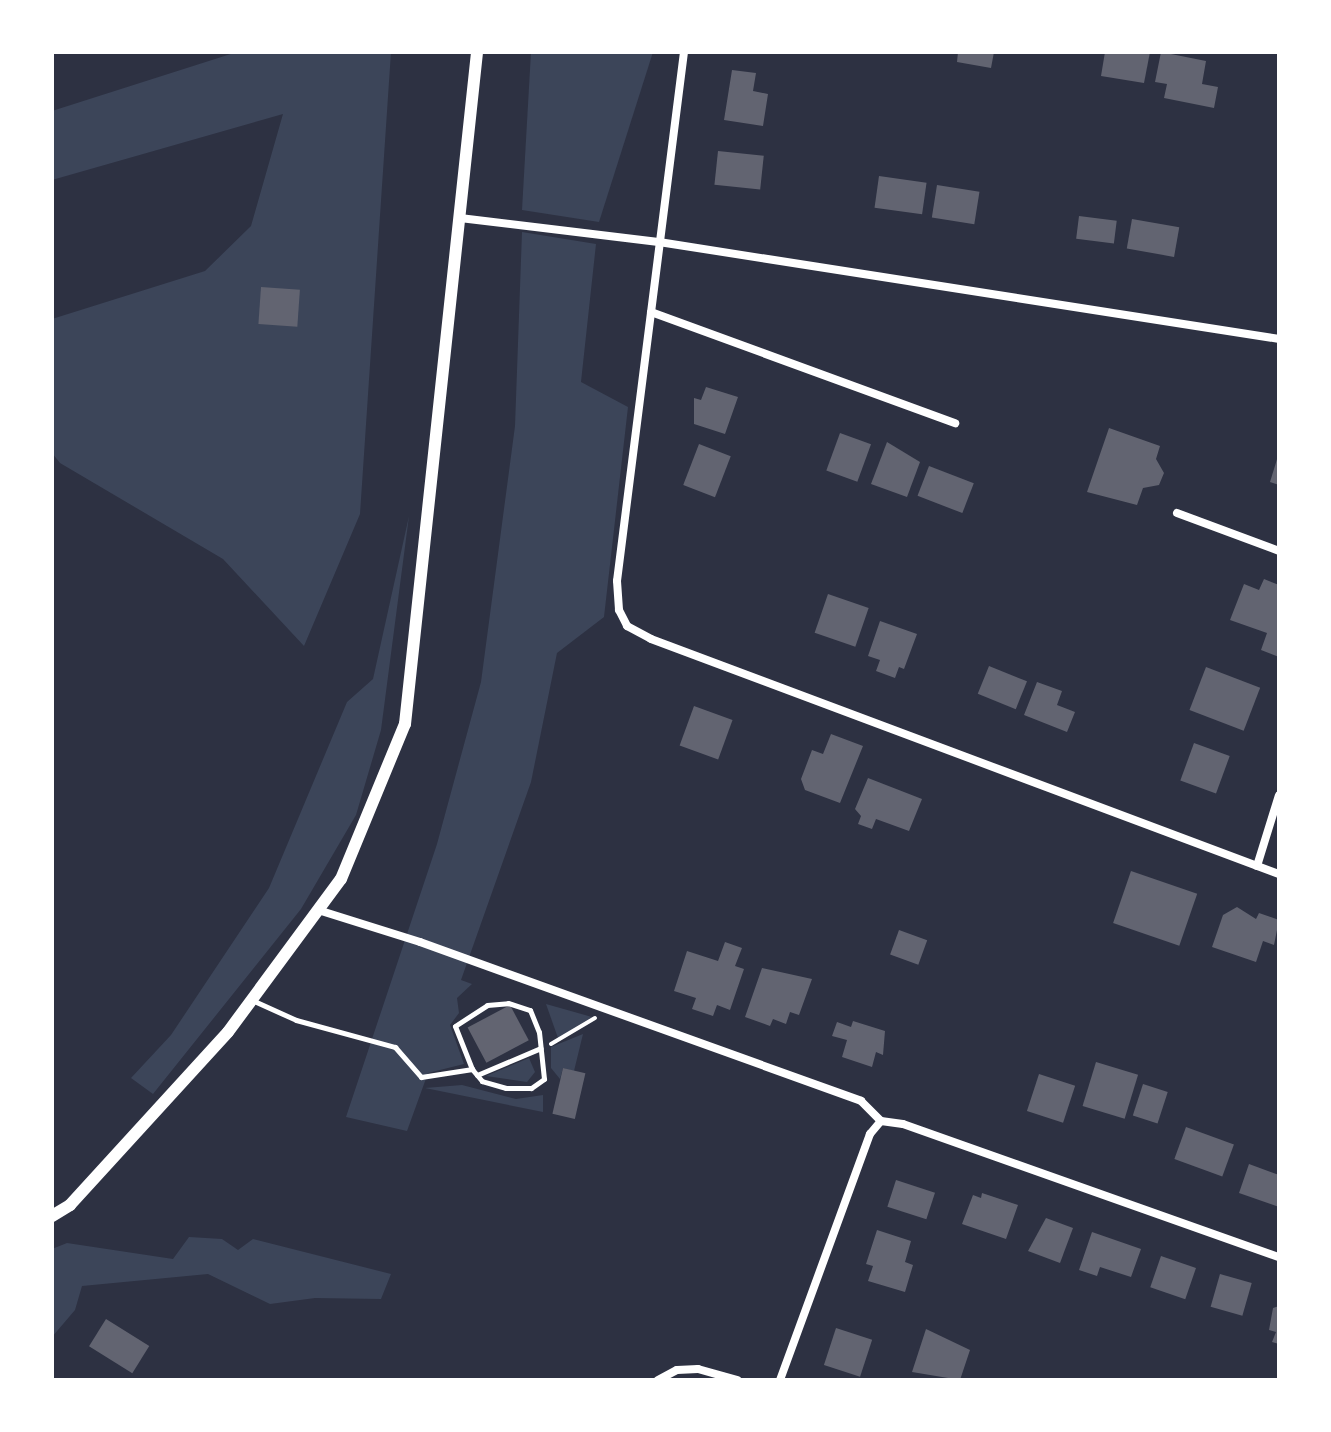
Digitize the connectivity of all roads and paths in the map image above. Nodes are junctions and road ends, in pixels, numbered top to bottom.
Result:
1 (477, 52) edge
2 (684, 52) edge
3 (460, 218) junction
4 (659, 242) junction
5 (651, 312) junction
6 (1279, 339) edge
7 (955, 423) dead end
8 (1177, 513) dead end
9 (1279, 551) edge
10 (1279, 795) edge
11 (1257, 866) junction
12 (1279, 874) edge
13 (318, 910) junction
14 (252, 1000) junction
15 (601, 1009) junction
16 (541, 1048) junction
17 (475, 1072) junction
18 (881, 1121) junction
19 (52, 1216) edge
20 (1279, 1257) edge
21 (658, 1380) edge
22 (737, 1380) edge
23 (780, 1380) edge

1 - 3 street
2 - 4 street
3 - 4 street
3 - 13 street
4 - 5 street
4 - 6 street
5 - 7 street
5 - 11 street
8 - 9 street
10 - 11 street
11 - 12 street
13 - 14 street
13 - 15 street
14 - 17 lane
14 - 19 street
15 - 16 path
15 - 18 street
16 - 17 lane
16 - 17 lane
16 - 17 lane
18 - 20 street
18 - 23 street
21 - 22 street

